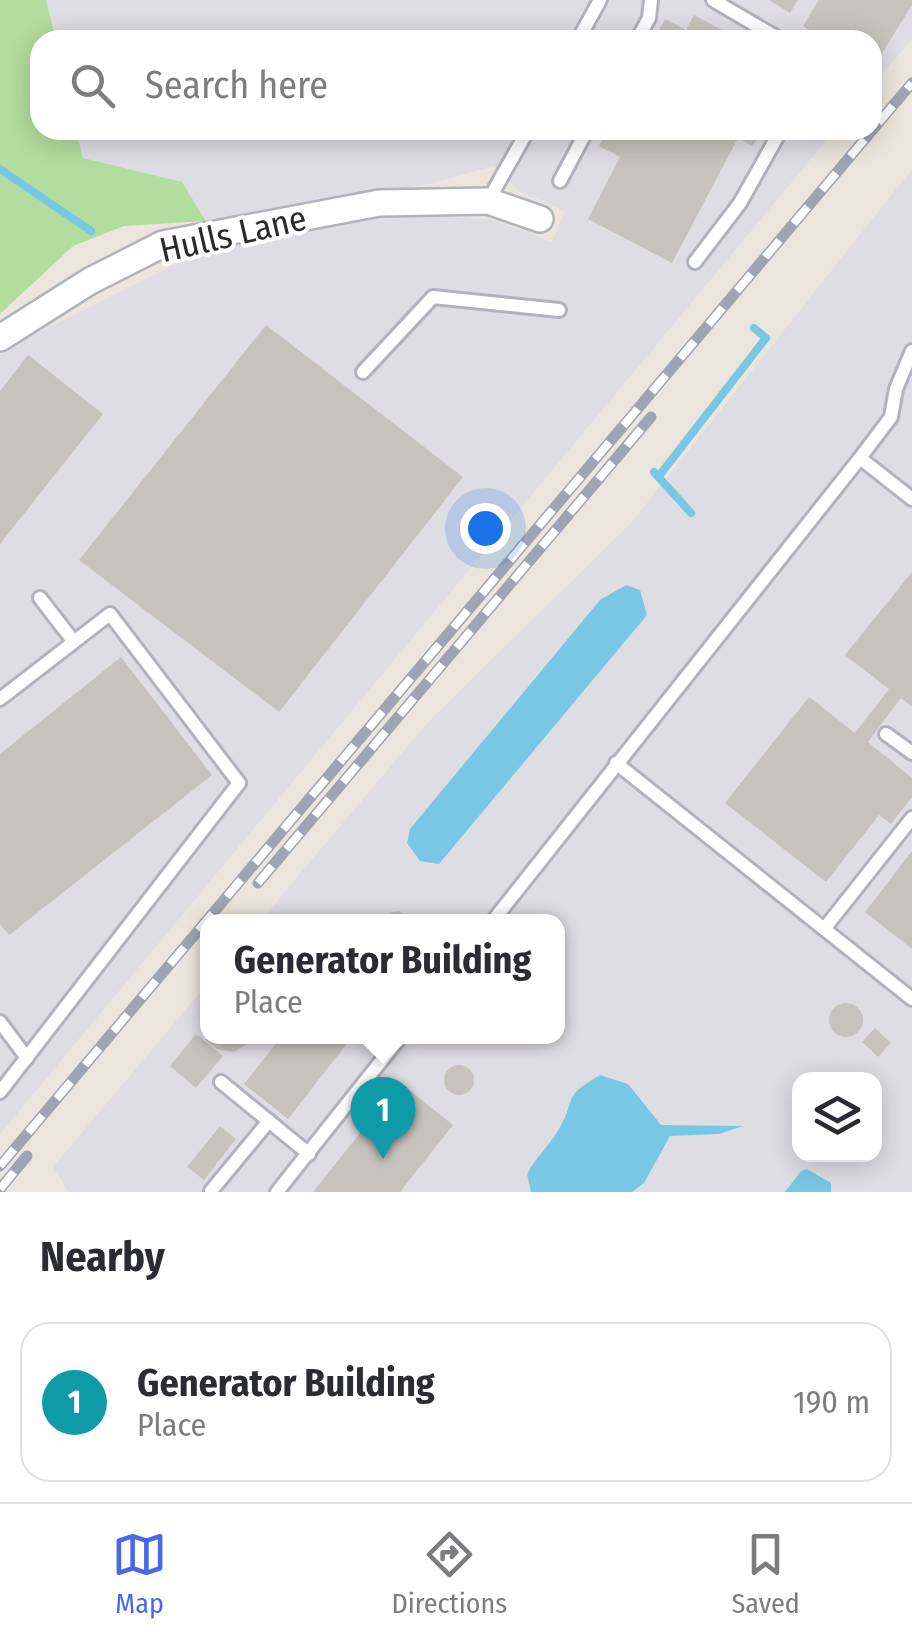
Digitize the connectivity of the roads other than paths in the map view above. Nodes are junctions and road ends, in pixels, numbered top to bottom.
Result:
1 (600, 0) edge
2 (651, 0) edge
3 (713, 0) edge
4 (584, 30) edge
5 (642, 30) edge
6 (764, 30) edge
7 (522, 140) edge
8 (582, 140) edge
9 (775, 140) edge
10 (560, 181) dead end
11 (488, 201) junction
12 (540, 219) dead end
13 (696, 262) dead end
14 (559, 310) dead end
15 (0, 338) edge
16 (912, 350) edge
17 (363, 372) dead end
18 (860, 458) junction
19 (912, 499) edge
20 (40, 598) dead end
21 (74, 642) junction
22 (0, 699) edge
23 (886, 734) dead end
24 (912, 753) edge
25 (616, 763) junction
26 (912, 818) edge
27 (498, 914) edge
28 (824, 929) junction
29 (912, 999) edge
30 (0, 1022) edge
31 (396, 1044) edge
32 (28, 1058) junction
33 (221, 1082) dead end
34 (0, 1092) edge
35 (269, 1121) junction
36 (308, 1154) junction
37 (211, 1192) edge
38 (277, 1192) edge

1 - 4 lane
2 - 5 lane
3 - 6 lane
7 - 11 lane
8 - 10 lane
9 - 13 lane
11 - 12 street, Hulls Lane
11 - 15 street, Hulls Lane
14 - 17 lane
16 - 18 lane
18 - 19 lane
18 - 25 lane
20 - 21 lane
21 - 22 lane
21 - 32 lane
23 - 24 lane
25 - 27 lane
25 - 28 lane
26 - 28 lane
28 - 29 lane
30 - 32 lane
31 - 36 lane
32 - 34 lane
33 - 35 lane
35 - 36 lane
35 - 37 lane
36 - 38 lane

